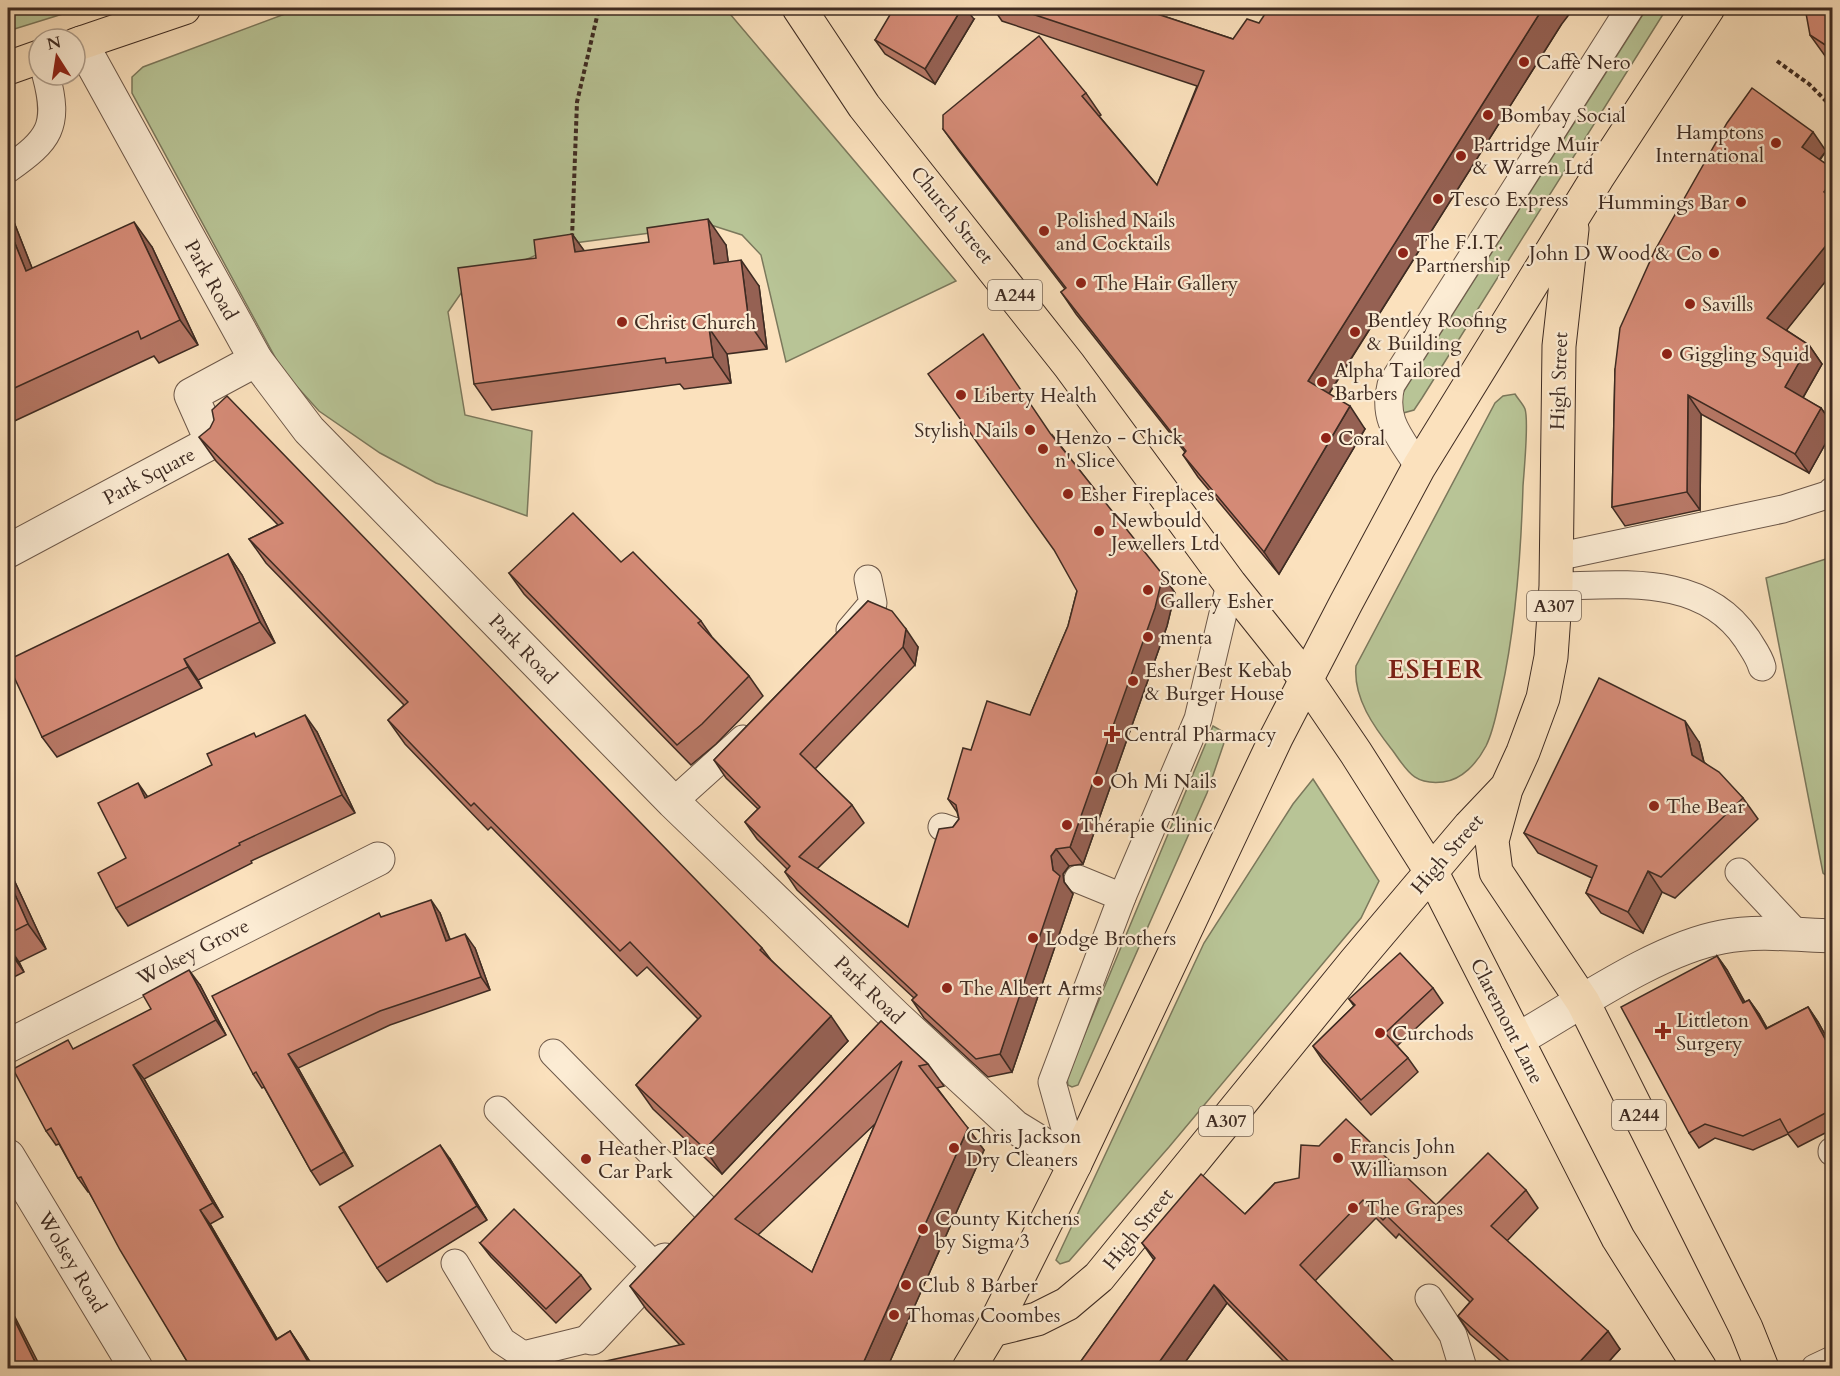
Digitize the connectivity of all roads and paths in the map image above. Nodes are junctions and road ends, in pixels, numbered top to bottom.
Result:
1 (184, 8) edge
2 (599, 8) edge
3 (798, 8) edge
4 (1630, 8) edge
5 (1708, 8) edge
6 (87, 41) edge
7 (87, 60) edge
8 (27, 61) edge
9 (1778, 61) dead end
10 (8, 68) edge
11 (49, 87) edge
12 (1833, 107) edge
13 (8, 169) edge
14 (1574, 217) junction
15 (572, 244) edge
16 (256, 360) junction
17 (1419, 467) junction
18 (1833, 491) edge
19 (8, 551) edge
20 (1556, 571) junction
21 (868, 579) dead end
22 (1230, 584) junction
23 (834, 647) edge
24 (1762, 668) dead end
25 (1305, 678) junction
26 (760, 723) edge
27 (1507, 787) junction
28 (673, 802) junction
29 (378, 859) dead end
30 (1739, 872) dead end
31 (1432, 873) junction
32 (1078, 879) dead end
33 (1122, 897) junction
34 (1798, 935) junction
35 (1833, 936) edge
36 (1583, 1002) junction
37 (896, 1017) junction
38 (1517, 1041) junction
39 (872, 1042) edge
40 (8, 1046) edge
41 (553, 1053) dead end
42 (498, 1110) dead end
43 (8, 1156) edge
44 (1075, 1164) junction
45 (734, 1187) edge
46 (710, 1213) junction
47 (455, 1263) dead end
48 (657, 1268) junction
49 (1429, 1298) dead end
50 (992, 1330) junction
51 (592, 1338) joint
52 (1833, 1360) edge
53 (136, 1368) edge
54 (969, 1368) edge
55 (1463, 1368) edge
56 (1700, 1368) edge
57 (1762, 1368) edge
58 (1815, 1368) edge

1 - 6 main road
2 - 15 path
3 - 22 main road, Church Street / A244
4 - 17 lane
5 - 14 main road, High Street / A307
7 - 16 street, Park Road
8 - 10 main road
9 - 12 path
11 - 13 lane
14 - 17 main road, High Street / A307
14 - 20 main road, High Street / A307
16 - 19 street, Park Square
16 - 28 street, Park Road
17 - 25 main road, High Street / A307
18 - 20 lane
20 - 24 lane
20 - 27 main road, High Street / A307
21 - 23 lane
22 - 25 main road, Church Street / A244
22 - 33 lane
25 - 31 main road, Claremont Lane / A244
25 - 44 main road, High Street / A307
26 - 28 lane
27 - 31 main road, High Street / A307
27 - 36 main road, A244
28 - 37 street, Park Road
29 - 40 street, Wolsey Grove
30 - 34 lane
31 - 38 main road, Claremont Lane / A244
31 - 50 main road, High Street / A307
32 - 33 lane
33 - 44 lane
34 - 35 street
34 - 36 street
36 - 38 street
36 - 57 main road, A244
37 - 39 street
37 - 44 street, Park Road
38 - 56 main road, Claremont Lane / A244
41 - 46 lane
42 - 48 lane
43 - 53 street, Wolsey Road
44 - 50 main road, High Street / A307
45 - 46 street
46 - 48 street
47 - 51 lane
48 - 51 street
49 - 55 lane
50 - 54 main road, High Street / A307
52 - 58 lane

